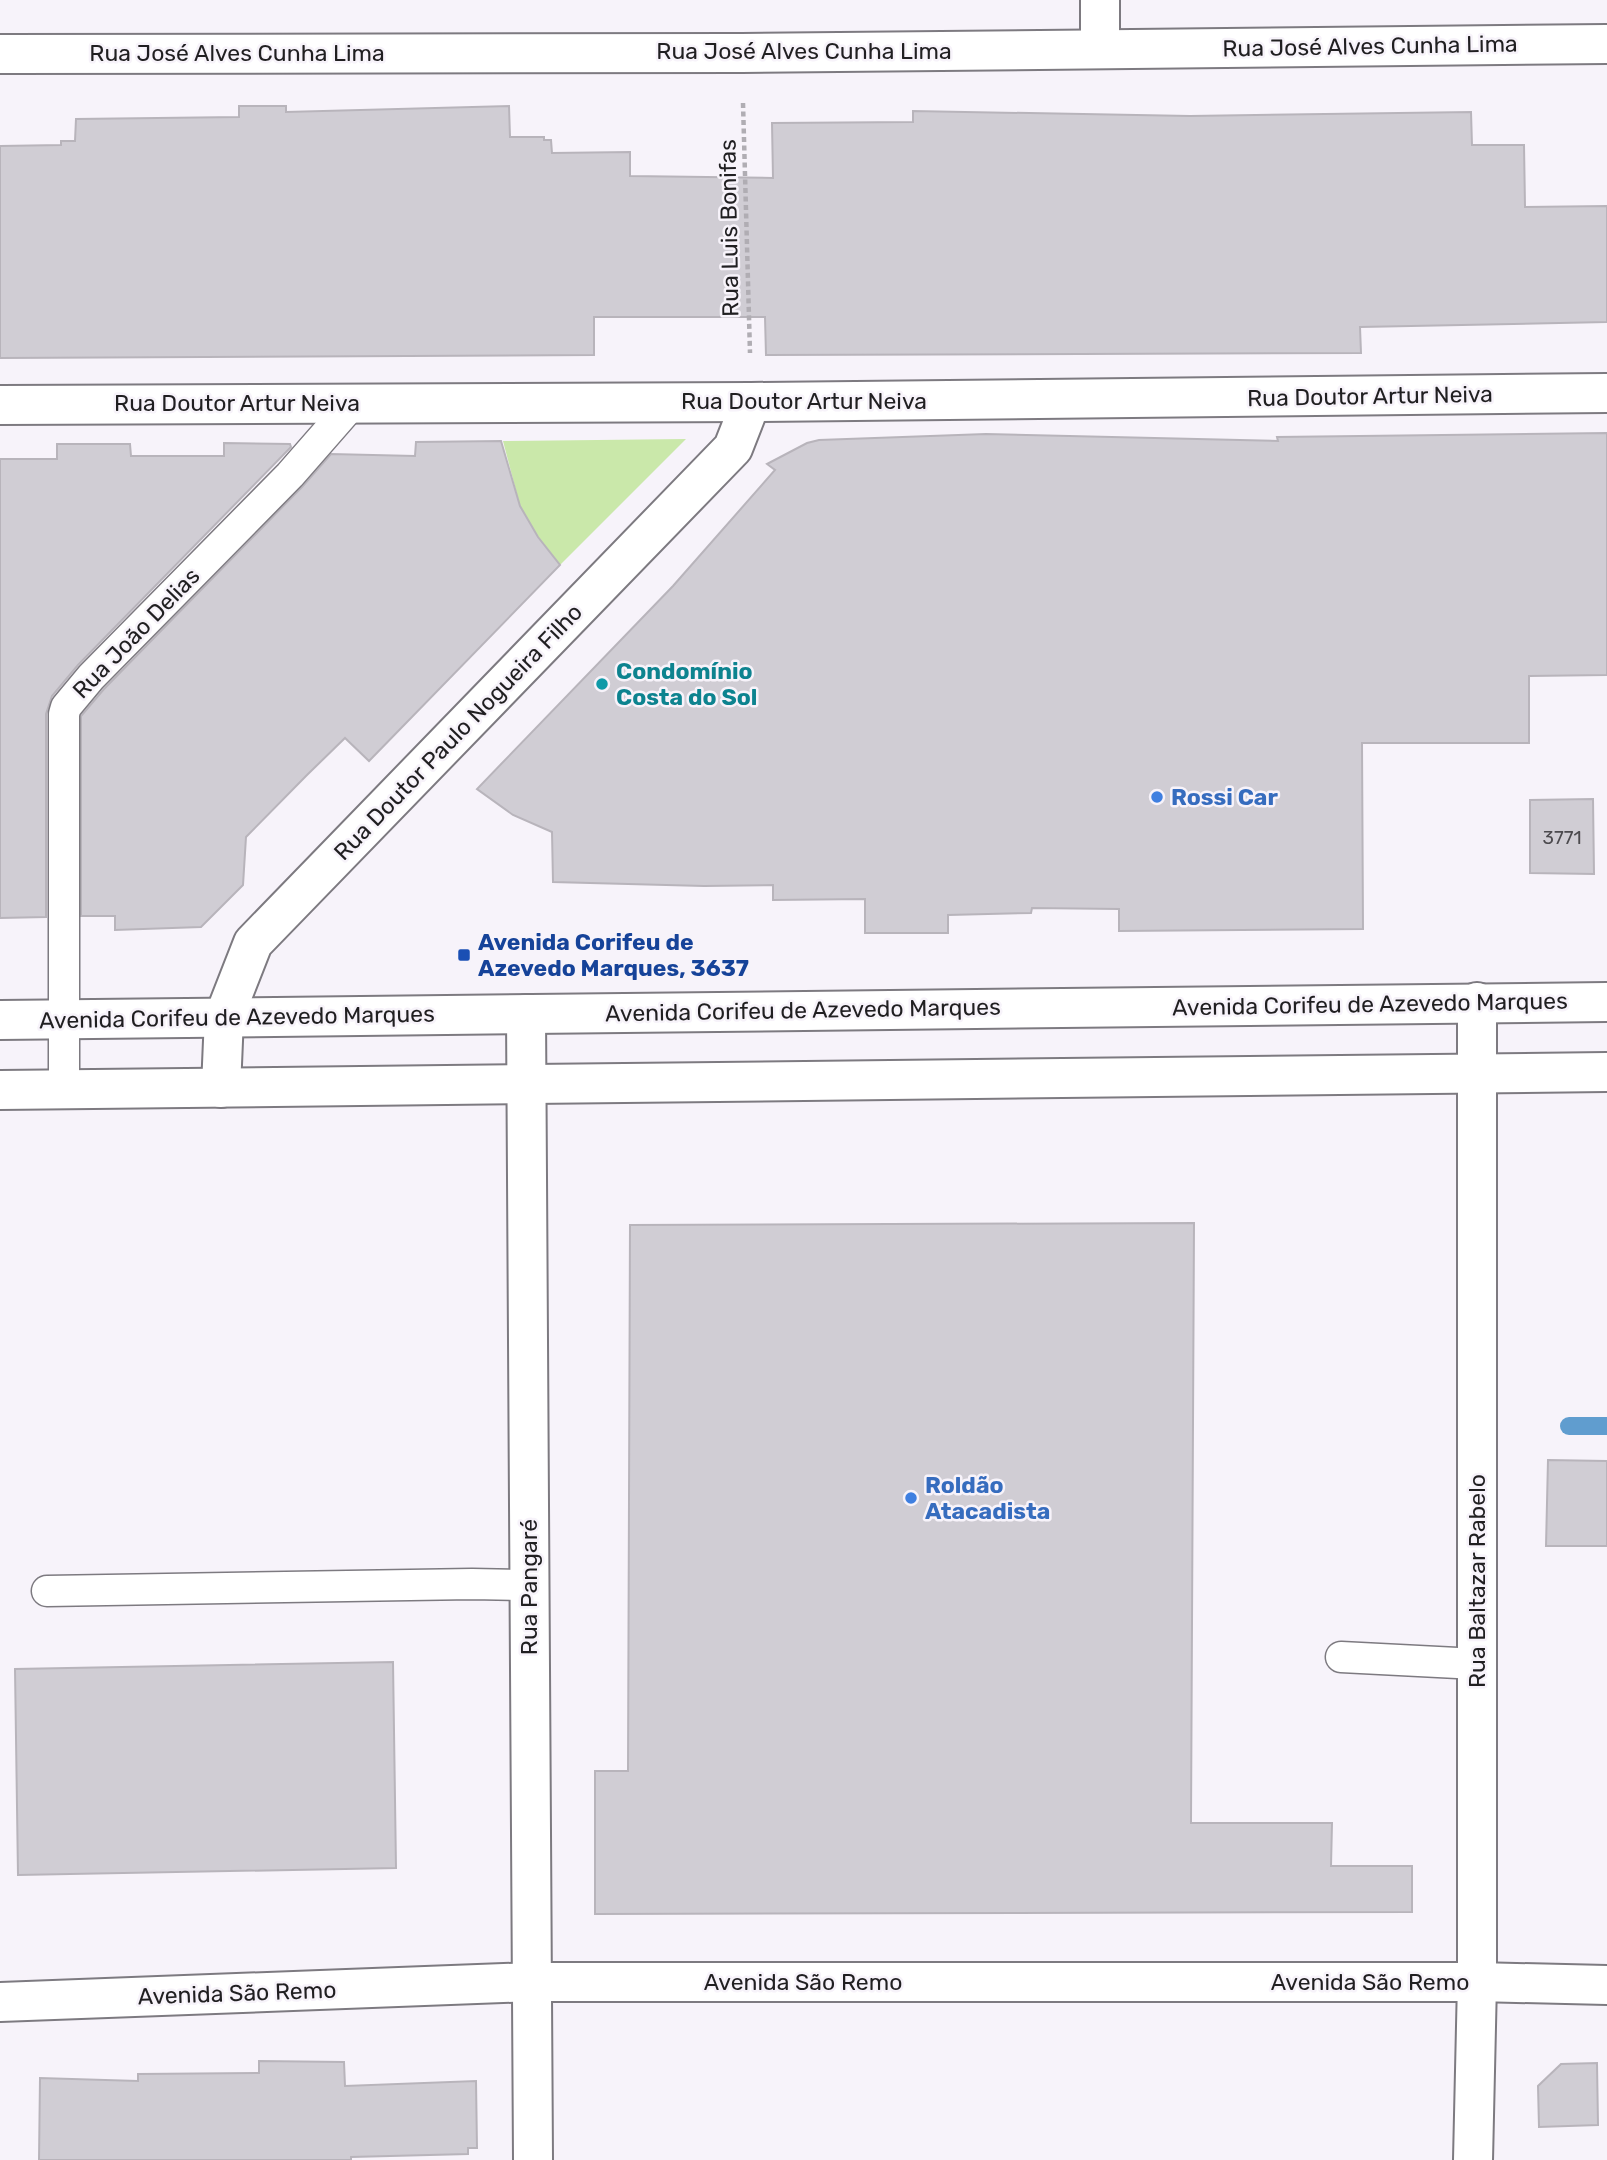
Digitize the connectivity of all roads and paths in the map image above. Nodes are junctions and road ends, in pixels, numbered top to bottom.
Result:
1 (1100, 0) edge
2 (1607, 44) edge
3 (1100, 49) junction
4 (742, 53) junction
5 (0, 54) edge
6 (1607, 394) edge
7 (354, 402) junction
8 (751, 402) junction
9 (0, 405) edge
10 (1478, 1002) junction
11 (1607, 1002) edge
12 (526, 1014) junction
13 (224, 1017) junction
14 (64, 1019) junction
15 (0, 1020) edge
16 (1607, 1072) edge
17 (1478, 1073) junction
18 (527, 1084) junction
19 (221, 1088) junction
20 (0, 1090) edge
21 (64, 1090) junction
22 (529, 1585) junction
23 (47, 1591) dead end
24 (1341, 1657) dead end
25 (1477, 1664) junction
26 (531, 1982) junction
27 (1476, 1982) junction
28 (1607, 1984) edge
29 (0, 2002) edge
30 (533, 2160) edge
31 (1473, 2160) edge

1 - 3 street
2 - 3 street, Rua José Alves Cunha Lima
3 - 4 street, Rua José Alves Cunha Lima
4 - 5 street, Rua José Alves Cunha Lima
4 - 8 path, Rua Luis Bonifas
6 - 8 street, Rua Doutor Artur Neiva
7 - 8 street, Rua Doutor Artur Neiva
7 - 9 street, Rua Doutor Artur Neiva
7 - 14 lane, Rua João Delias
8 - 13 street, Rua Doutor Paulo Nogueira Filho
10 - 11 street, Avenida Corifeu de Azevedo Marques
10 - 12 street, Avenida Corifeu de Azevedo Marques
10 - 17 street, Rua Baltazar Rabelo
12 - 13 street, Avenida Corifeu de Azevedo Marques
12 - 18 street, Rua Pangaré
13 - 14 street, Avenida Corifeu de Azevedo Marques
13 - 19 street, Rua Doutor Paulo Nogueira Filho
14 - 15 street, Avenida Corifeu de Azevedo Marques
14 - 21 lane, Rua João Delias
16 - 17 street
17 - 18 street
17 - 25 street, Rua Baltazar Rabelo
18 - 19 street
18 - 22 street, Rua Pangaré
19 - 21 street
20 - 21 street
22 - 23 lane
22 - 26 street, Rua Pangaré
24 - 25 lane
25 - 27 street, Rua Baltazar Rabelo
26 - 27 street, Avenida São Remo
26 - 29 street, Avenida São Remo
26 - 30 street, Rua Pangaré
27 - 28 street, Avenida São Remo
27 - 31 street, Rua Baltazar Rabelo

